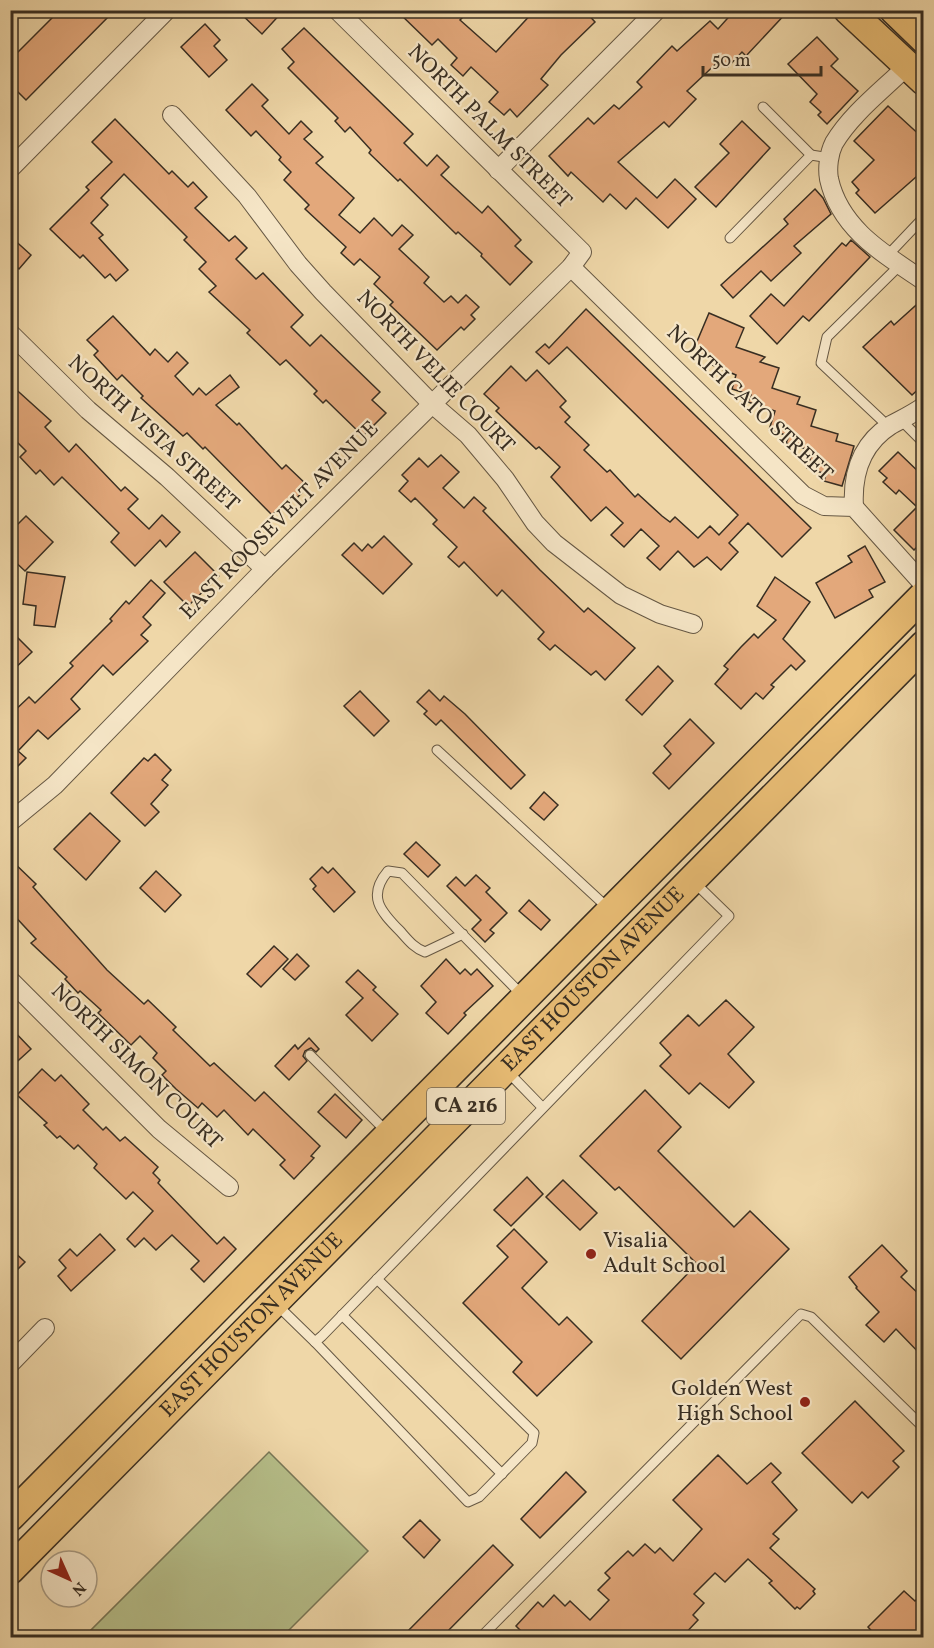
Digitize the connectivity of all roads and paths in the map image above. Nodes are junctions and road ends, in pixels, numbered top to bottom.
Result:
1 (167, 10) edge
2 (337, 10) edge
3 (657, 10) edge
4 (848, 10) edge
5 (894, 10) edge
6 (924, 39) edge
7 (916, 74) edge
8 (763, 107) dead end
9 (172, 115) dead end
10 (811, 154) junction
11 (830, 158) junction
12 (10, 169) edge
13 (498, 170) junction
14 (924, 217) edge
15 (730, 238) dead end
16 (582, 252) joint
17 (893, 260) junction
18 (571, 267) junction
19 (924, 281) edge
20 (10, 333) edge
21 (431, 403) junction
22 (924, 406) edge
23 (895, 423) junction
24 (924, 443) edge
25 (854, 507) junction
26 (265, 569) junction
27 (924, 585) edge
28 (924, 594) edge
29 (693, 624) dead end
30 (924, 645) edge
31 (437, 750) dead end
32 (10, 822) edge
33 (696, 825) junction
34 (691, 879) junction
35 (611, 911) junction
36 (463, 934) junction
37 (10, 980) edge
38 (525, 998) junction
39 (310, 1055) dead end
40 (504, 1068) junction
41 (542, 1107) junction
42 (390, 1134) junction
43 (229, 1187) dead end
44 (377, 1280) junction
45 (274, 1302) junction
46 (342, 1315) junction
47 (45, 1328) dead end
48 (315, 1342) junction
49 (10, 1364) edge
50 (924, 1428) edge
51 (502, 1474) junction
52 (10, 1517) edge
53 (10, 1570) edge
54 (480, 1638) edge

1 - 12 street
2 - 13 street, NORTH PALM STREET
3 - 13 street
4 - 7 main road
5 - 6 main road
7 - 11 street
8 - 10 lane
9 - 21 street, NORTH VELIE COURT
10 - 11 lane
10 - 15 lane
11 - 17 street
13 - 16 street, NORTH PALM STREET
14 - 17 lane
16 - 18 street, EAST ROOSEVELT AVENUE
17 - 19 street
17 - 23 lane
18 - 21 street, EAST ROOSEVELT AVENUE
18 - 25 street, NORTH CATO STREET
20 - 26 street, NORTH VISTA STREET
21 - 26 street, EAST ROOSEVELT AVENUE
21 - 29 street, NORTH VELIE COURT
22 - 23 street
23 - 24 lane
23 - 25 street
25 - 27 street
26 - 32 street, EAST ROOSEVELT AVENUE
28 - 33 main road, EAST HOUSTON AVENUE / CA 216
30 - 34 main road, EAST HOUSTON AVENUE / CA 216
31 - 35 lane
33 - 35 main road, EAST HOUSTON AVENUE / CA 216
33 - 40 main road
34 - 40 main road, EAST HOUSTON AVENUE / CA 216
34 - 41 lane
35 - 38 main road, EAST HOUSTON AVENUE / CA 216
36 - 36 lane
36 - 38 lane
37 - 43 street, NORTH SIMON COURT
38 - 42 main road, EAST HOUSTON AVENUE / CA 216
39 - 42 lane
40 - 41 lane
40 - 45 main road, EAST HOUSTON AVENUE / CA 216
41 - 44 lane
42 - 52 main road, EAST HOUSTON AVENUE / CA 216
44 - 46 lane
44 - 51 lane
45 - 48 lane
45 - 53 main road, EAST HOUSTON AVENUE / CA 216
46 - 48 lane
46 - 51 lane
47 - 49 street
48 - 51 lane
50 - 54 lane

